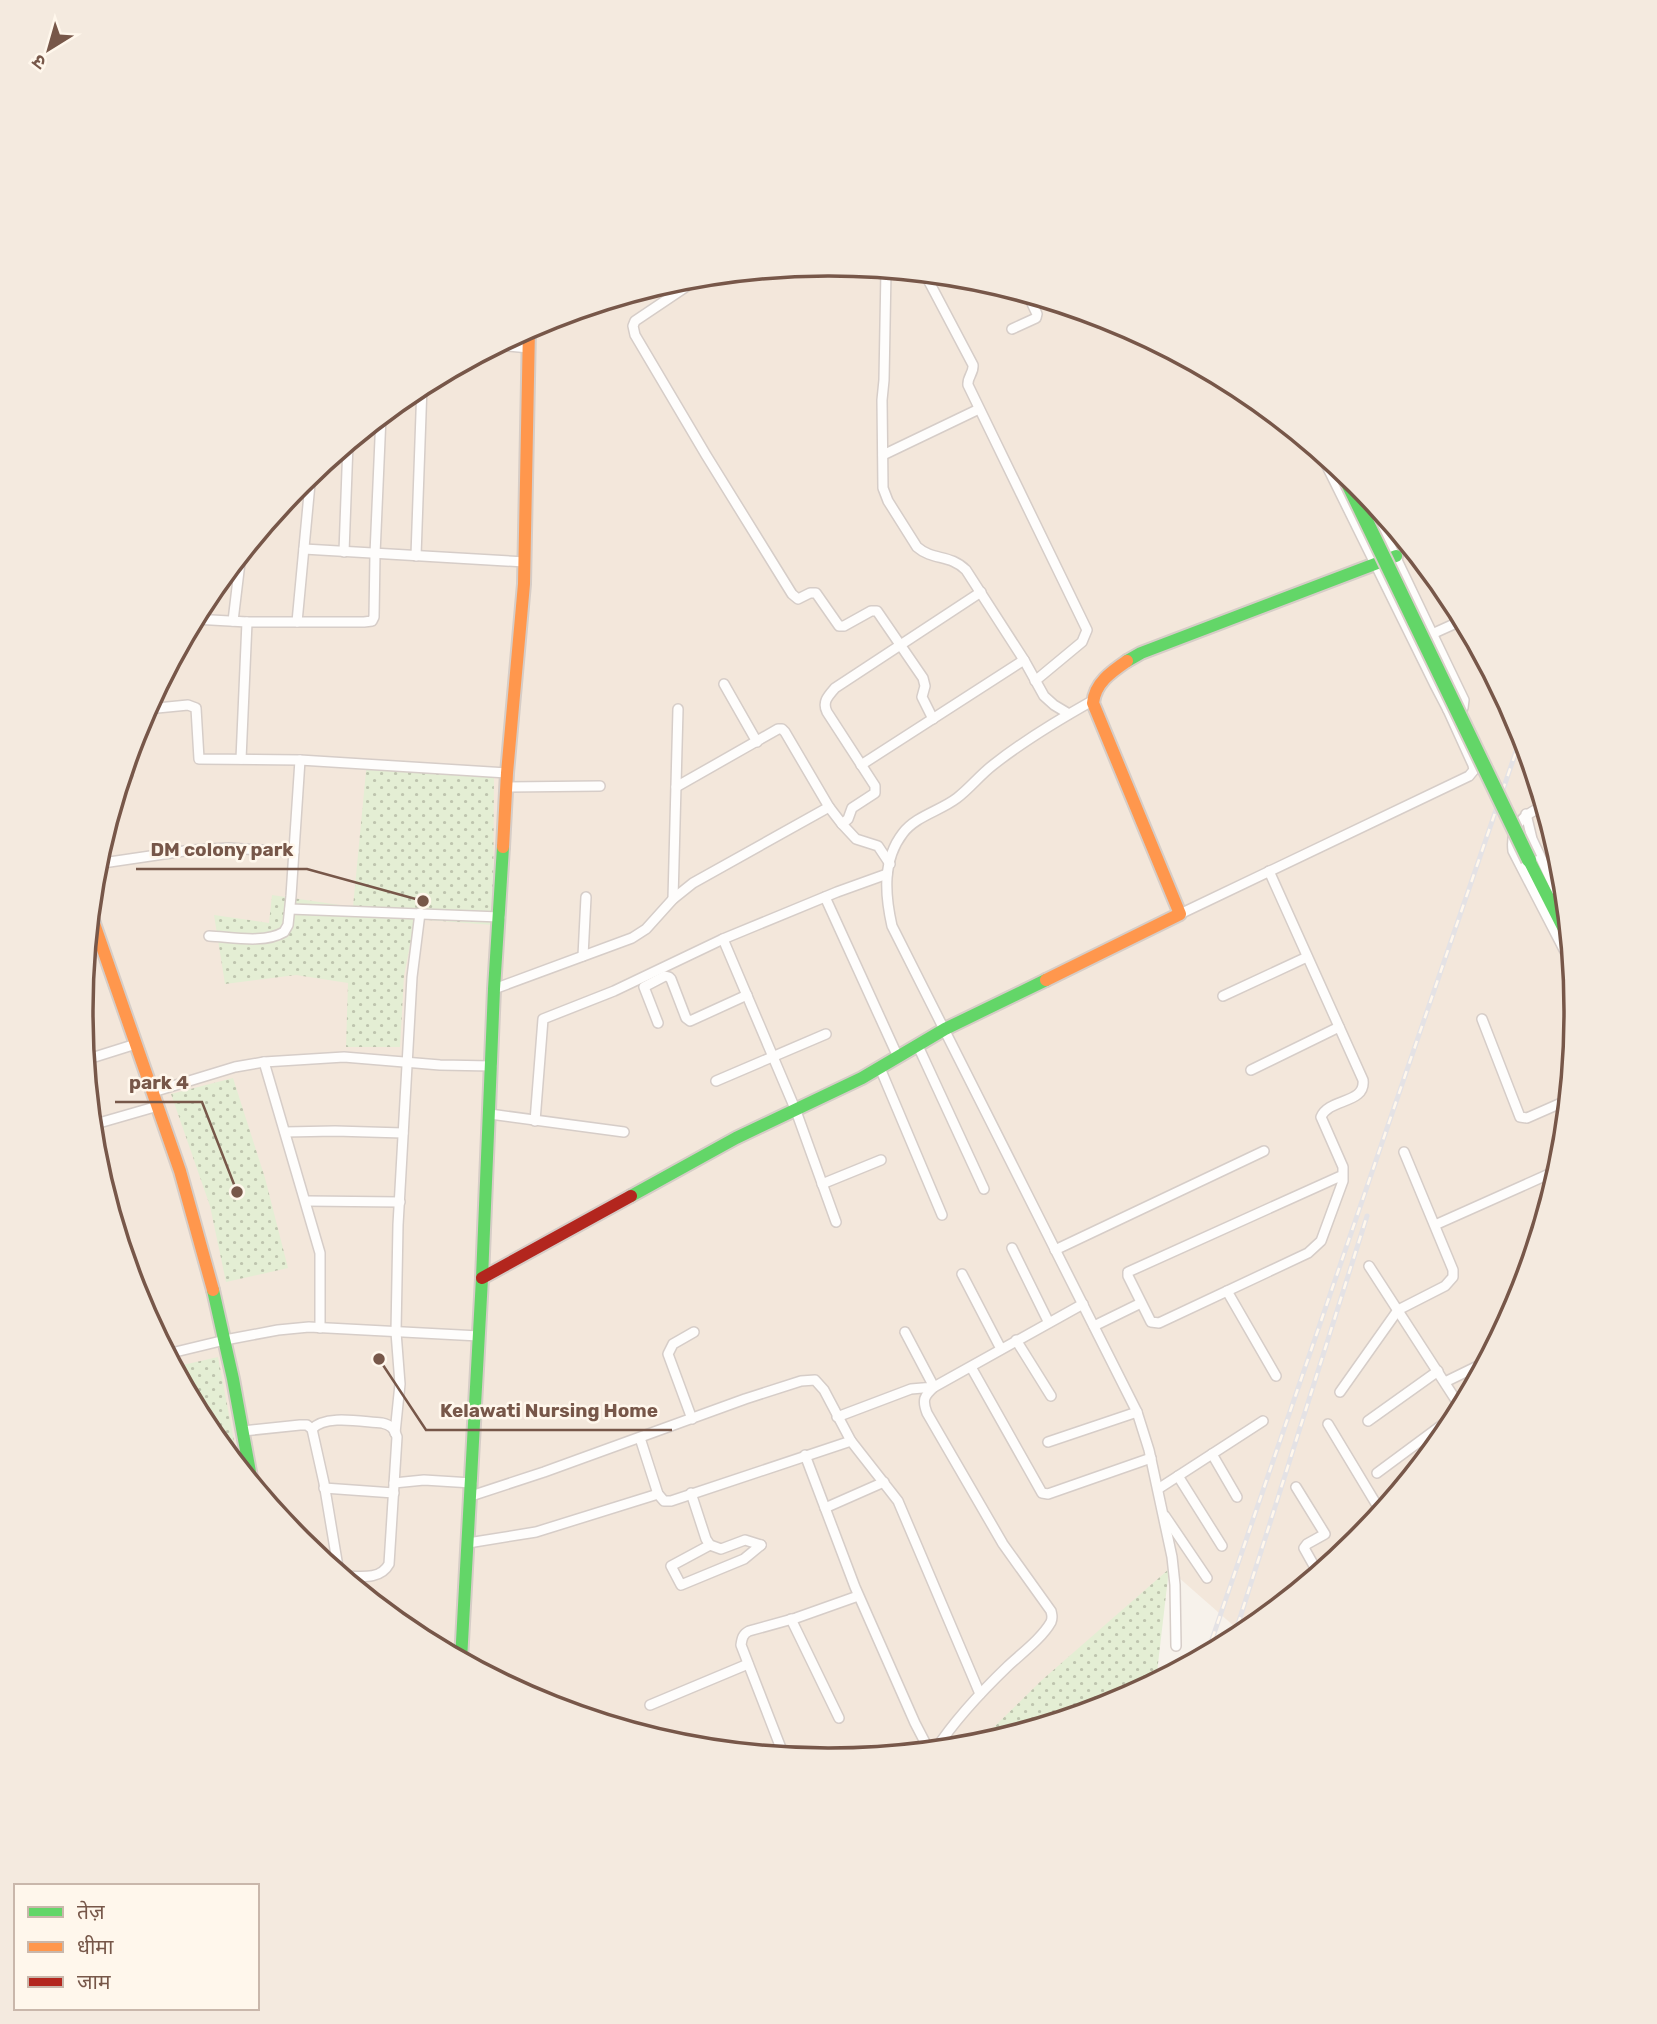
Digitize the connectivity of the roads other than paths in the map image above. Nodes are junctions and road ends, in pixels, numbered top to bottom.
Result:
1 (886, 279) edge
2 (930, 284) edge
3 (679, 291) edge
4 (1033, 305) edge
5 (1012, 329) dead end
6 (529, 340) edge
7 (515, 347) edge
8 (529, 348) junction
9 (422, 399) edge
10 (979, 409) junction
11 (381, 428) edge
12 (348, 455) edge
13 (883, 455) junction
14 (1331, 475) edge
15 (309, 491) edge
16 (1355, 499) edge
17 (1381, 526) edge
18 (304, 549) junction
19 (344, 552) junction
20 (374, 554) junction
21 (416, 556) junction
22 (1396, 556) junction
23 (524, 562) junction
24 (1375, 565) junction
25 (239, 573) edge
26 (981, 592) junction
27 (206, 620) edge
28 (233, 621) junction
29 (247, 622) junction
30 (297, 622) junction
31 (1454, 624) edge
32 (1432, 634) junction
33 (901, 645) junction
34 (1024, 660) junction
35 (1035, 681) junction
36 (724, 684) dead end
37 (1093, 701) junction
38 (159, 708) edge
39 (678, 709) dead end
40 (1448, 710) junction
41 (1069, 714) junction
42 (933, 719) junction
43 (757, 742) junction
44 (241, 759) junction
45 (300, 760) junction
46 (861, 765) junction
47 (506, 780) junction
48 (600, 786) dead end
49 (676, 787) junction
50 (829, 807) junction
51 (1535, 810) edge
52 (1526, 814) junction
53 (842, 824) junction
54 (294, 852) junction
55 (108, 862) edge
56 (890, 864) junction
57 (1269, 871) junction
58 (887, 874) junction
59 (1551, 876) edge
60 (586, 897) dead end
61 (825, 897) junction
62 (673, 899) junction
63 (289, 909) junction
64 (421, 914) junction
65 (1180, 914) junction
66 (500, 917) junction
67 (1558, 918) edge
68 (97, 933) edge
69 (209, 936) dead end
70 (723, 939) junction
71 (1561, 943) edge
72 (583, 956) junction
73 (1307, 957) junction
74 (494, 989) junction
75 (747, 995) junction
76 (1223, 996) dead end
77 (1482, 1019) dead end
78 (658, 1023) dead end
79 (1339, 1027) junction
80 (946, 1029) junction
81 (826, 1034) dead end
82 (136, 1044) junction
83 (918, 1046) junction
84 (773, 1056) junction
85 (94, 1057) edge
86 (898, 1057) junction
87 (264, 1062) junction
88 (407, 1062) junction
89 (492, 1066) junction
90 (880, 1068) junction
91 (1251, 1070) dead end
92 (716, 1081) dead end
93 (155, 1099) junction
94 (1558, 1104) edge
95 (796, 1111) junction
96 (490, 1114) junction
97 (101, 1121) edge
98 (535, 1121) junction
99 (285, 1132) junction
100 (624, 1132) dead end
101 (403, 1133) junction
102 (1264, 1151) dead end
103 (1404, 1152) dead end
104 (881, 1160) dead end
105 (1343, 1175) junction
106 (1545, 1176) edge
107 (822, 1184) junction
108 (984, 1189) dead end
109 (306, 1201) junction
110 (400, 1202) junction
111 (942, 1215) dead end
112 (836, 1222) dead end
113 (1435, 1225) junction
114 (1012, 1248) dead end
115 (1055, 1250) junction
116 (1369, 1266) dead end
117 (962, 1274) dead end
118 (482, 1278) junction
119 (1227, 1291) junction
120 (1141, 1303) junction
121 (1083, 1304) junction
122 (1398, 1310) junction
123 (1048, 1321) junction
124 (1094, 1326) junction
125 (320, 1328) junction
126 (396, 1332) junction
127 (694, 1332) dead end
128 (905, 1332) dead end
129 (479, 1336) junction
130 (225, 1339) junction
131 (1016, 1340) junction
132 (1001, 1349) junction
133 (176, 1352) edge
134 (971, 1367) junction
135 (1472, 1369) edge
136 (1437, 1371) junction
137 (1276, 1376) dead end
138 (1445, 1382) junction
139 (934, 1387) junction
140 (1340, 1392) dead end
141 (1051, 1396) dead end
142 (1455, 1398) edge
143 (1137, 1412) junction
144 (837, 1417) junction
145 (692, 1419) junction
146 (1263, 1421) dead end
147 (1368, 1422) dead end
148 (1328, 1424) dead end
149 (312, 1429) junction
150 (243, 1431) junction
151 (395, 1433) junction
152 (1431, 1433) edge
153 (640, 1438) junction
154 (851, 1440) junction
155 (1048, 1441) dead end
156 (1212, 1454) junction
157 (806, 1455) junction
158 (1151, 1458) junction
159 (247, 1463) edge
160 (1377, 1474) dead end
161 (1178, 1476) junction
162 (884, 1482) junction
163 (1296, 1487) dead end
164 (324, 1488) junction
165 (394, 1488) junction
166 (472, 1489) junction
167 (1158, 1489) junction
168 (691, 1493) junction
169 (658, 1494) junction
170 (1237, 1497) dead end
171 (1376, 1504) edge
172 (825, 1508) junction
173 (1163, 1512) junction
174 (468, 1543) junction
175 (710, 1545) junction
176 (1222, 1546) dead end
177 (337, 1560) edge
178 (1314, 1565) edge
179 (355, 1575) edge
180 (1207, 1578) dead end
181 (858, 1596) junction
182 (791, 1619) junction
183 (1177, 1646) dead end
184 (462, 1649) edge
185 (748, 1664) junction
186 (980, 1694) junction
187 (650, 1705) dead end
188 (839, 1718) dead end
189 (943, 1738) edge
190 (924, 1741) edge
191 (780, 1746) edge

1 - 13 street
2 - 10 street
3 - 33 street
4 - 5 street
6 - 8 street
7 - 8 street
8 - 23 street
9 - 21 street
10 - 13 street
10 - 35 street
11 - 20 street
12 - 19 street
13 - 26 street
14 - 24 street
15 - 18 street
16 - 67 street, bridge
17 - 22 street
18 - 19 street
18 - 30 street
19 - 20 street
20 - 21 street
20 - 30 street
21 - 23 street
22 - 24 street
22 - 32 street
23 - 47 street
24 - 37 street
24 - 40 street
25 - 28 street
26 - 33 street
26 - 34 street
27 - 28 street
28 - 29 street
29 - 30 street
29 - 44 street
31 - 32 street
32 - 40 street
33 - 42 street
33 - 46 street
34 - 35 street
34 - 42 street
35 - 41 street
36 - 43 street
37 - 41 street
37 - 65 street
38 - 44 street
39 - 49 street
40 - 57 street
41 - 56 street
42 - 46 street
43 - 49 street
43 - 50 street
44 - 45 street
45 - 47 street
45 - 54 street
46 - 53 street
47 - 48 street
47 - 66 street
49 - 62 street
50 - 53 street
50 - 62 street
51 - 52 street
52 - 59 street
52 - 71 street
53 - 56 street
54 - 55 street
54 - 63 street
56 - 58 street
57 - 65 street
57 - 73 street
58 - 61 street
58 - 80 street
60 - 72 street
61 - 70 street
61 - 86 street
62 - 72 street
63 - 64 street
63 - 69 street
64 - 66 street
64 - 88 street
65 - 80 street
66 - 74 street
68 - 82 street
70 - 75 street
70 - 98 street
72 - 74 street
73 - 76 street
73 - 79 street
74 - 89 street
75 - 78 street
75 - 84 street
77 - 94 street
79 - 91 street
79 - 105 street
80 - 83 street
80 - 115 street
81 - 84 street
82 - 85 street
82 - 93 street
83 - 86 street
83 - 108 street
84 - 92 street
84 - 95 street
86 - 90 street
87 - 88 street
87 - 93 street
87 - 99 street
88 - 89 street
88 - 101 street
89 - 96 street
90 - 95 street
90 - 111 street
93 - 97 street
93 - 130 street
95 - 107 street
95 - 118 street
96 - 98 street
96 - 118 street
98 - 100 street
99 - 101 street
99 - 109 street
101 - 110 street
102 - 115 street
103 - 113 street
104 - 107 street
105 - 119 street
105 - 120 street
106 - 113 street
107 - 112 street
109 - 110 street
109 - 125 street
110 - 126 street
113 - 122 street
114 - 123 street
115 - 121 street
116 - 122 street
117 - 132 street
118 - 129 street
119 - 120 street
119 - 137 street
120 - 124 street
121 - 123 street
121 - 124 street
122 - 136 street
122 - 140 street
123 - 131 street
124 - 143 street
125 - 126 street
125 - 130 street
126 - 129 street
126 - 151 street
127 - 145 street
128 - 139 street
129 - 166 street
130 - 133 street
130 - 150 street
131 - 132 street
131 - 141 street
132 - 134 street
134 - 139 street
134 - 158 street
135 - 138 street
136 - 138 street
136 - 147 street
138 - 142 street
139 - 144 street
139 - 186 street
143 - 155 street
143 - 158 street
144 - 145 street
144 - 154 street
145 - 153 street
146 - 156 street
148 - 171 street
149 - 150 street
149 - 151 street
149 - 164 street
150 - 159 street
151 - 165 street
152 - 160 street
153 - 166 street
153 - 169 street
154 - 157 street
154 - 162 street
156 - 161 street
156 - 170 street
157 - 168 street
157 - 172 street
158 - 167 street
161 - 167 street
161 - 176 street
162 - 172 street
162 - 186 street
163 - 178 street
164 - 165 street
164 - 177 street
165 - 166 street
165 - 179 street
166 - 174 street
167 - 173 street
168 - 169 street
168 - 175 street
169 - 174 street
172 - 181 street
173 - 180 street
173 - 183 street
174 - 184 street
175 - 175 street
181 - 182 street
181 - 190 street
182 - 185 street
182 - 188 street
185 - 187 street
185 - 191 street
186 - 189 street

